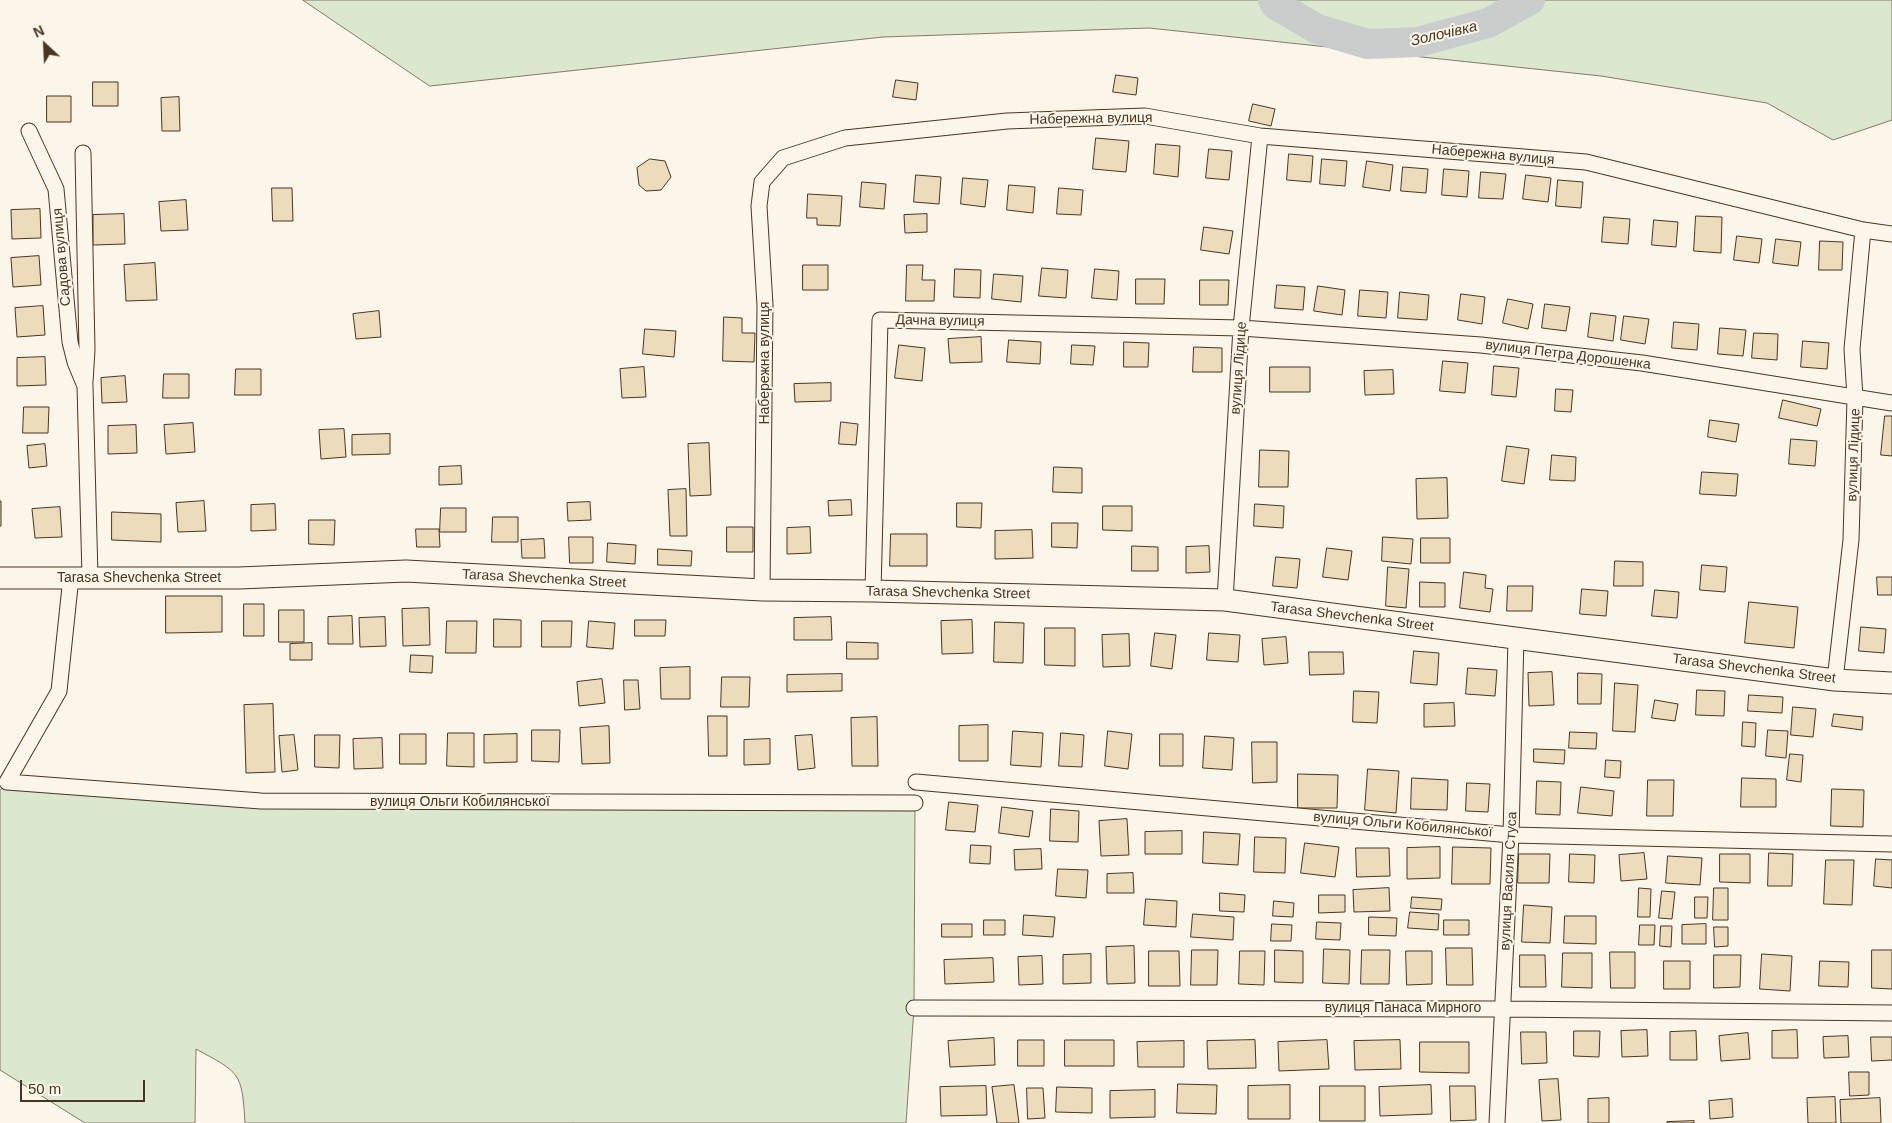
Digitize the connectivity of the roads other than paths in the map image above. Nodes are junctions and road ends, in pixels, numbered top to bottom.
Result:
1 (29, 131) dead end
2 (1260, 136) junction
3 (82, 153) dead end
4 (1863, 230) junction
5 (1892, 234) edge
6 (1241, 328) junction
7 (85, 386) junction
8 (1855, 398) junction
9 (1892, 403) edge
10 (81, 577) junction
11 (0, 578) edge
12 (762, 590) junction
13 (873, 591) junction
14 (1225, 600) junction
15 (1516, 638) junction
16 (1835, 680) junction
17 (1892, 683) edge
18 (7, 782) joint
19 (916, 782) dead end
20 (915, 803) dead end
21 (1511, 835) junction
22 (1892, 844) edge
23 (914, 1008) dead end
24 (1503, 1009) junction
25 (1892, 1013) edge
26 (1497, 1123) edge

1 - 7 street, Садова вулиця
2 - 4 street, Набережна вулиця
2 - 6 street, вулиця Лідице
2 - 12 street, Набережна вулиця
3 - 7 street, Садова вулиця
4 - 5 street, Набережна вулиця
4 - 8 street, вулиця Лідице
6 - 8 street, вулиця Петра Дорошенка
6 - 13 street, Дачна вулиця
6 - 14 street, вулиця Лідице
7 - 10 street, Садова вулиця
8 - 9 street, вулиця Петра Дорошенка
8 - 16 street, вулиця Лідице
10 - 11 main road, Tarasa Shevchenka Street
10 - 12 main road, Tarasa Shevchenka Street
10 - 18 street, Садова вулиця
12 - 13 main road, Tarasa Shevchenka Street
13 - 14 main road, Tarasa Shevchenka Street
14 - 15 main road, Tarasa Shevchenka Street
15 - 16 main road, Tarasa Shevchenka Street
15 - 21 street, вулиця Василя Стуса
16 - 17 main road, Tarasa Shevchenka Street
18 - 20 street, вулиця Ольги Кобилянської
19 - 21 street, вулиця Ольги Кобилянської
21 - 22 street, вулиця Ольги Кобилянської
21 - 24 street, вулиця Василя Стуса
23 - 24 street, вулиця Панаса Мирного
24 - 25 street, вулиця Панаса Мирного
24 - 26 street, вулиця Василя Стуса

